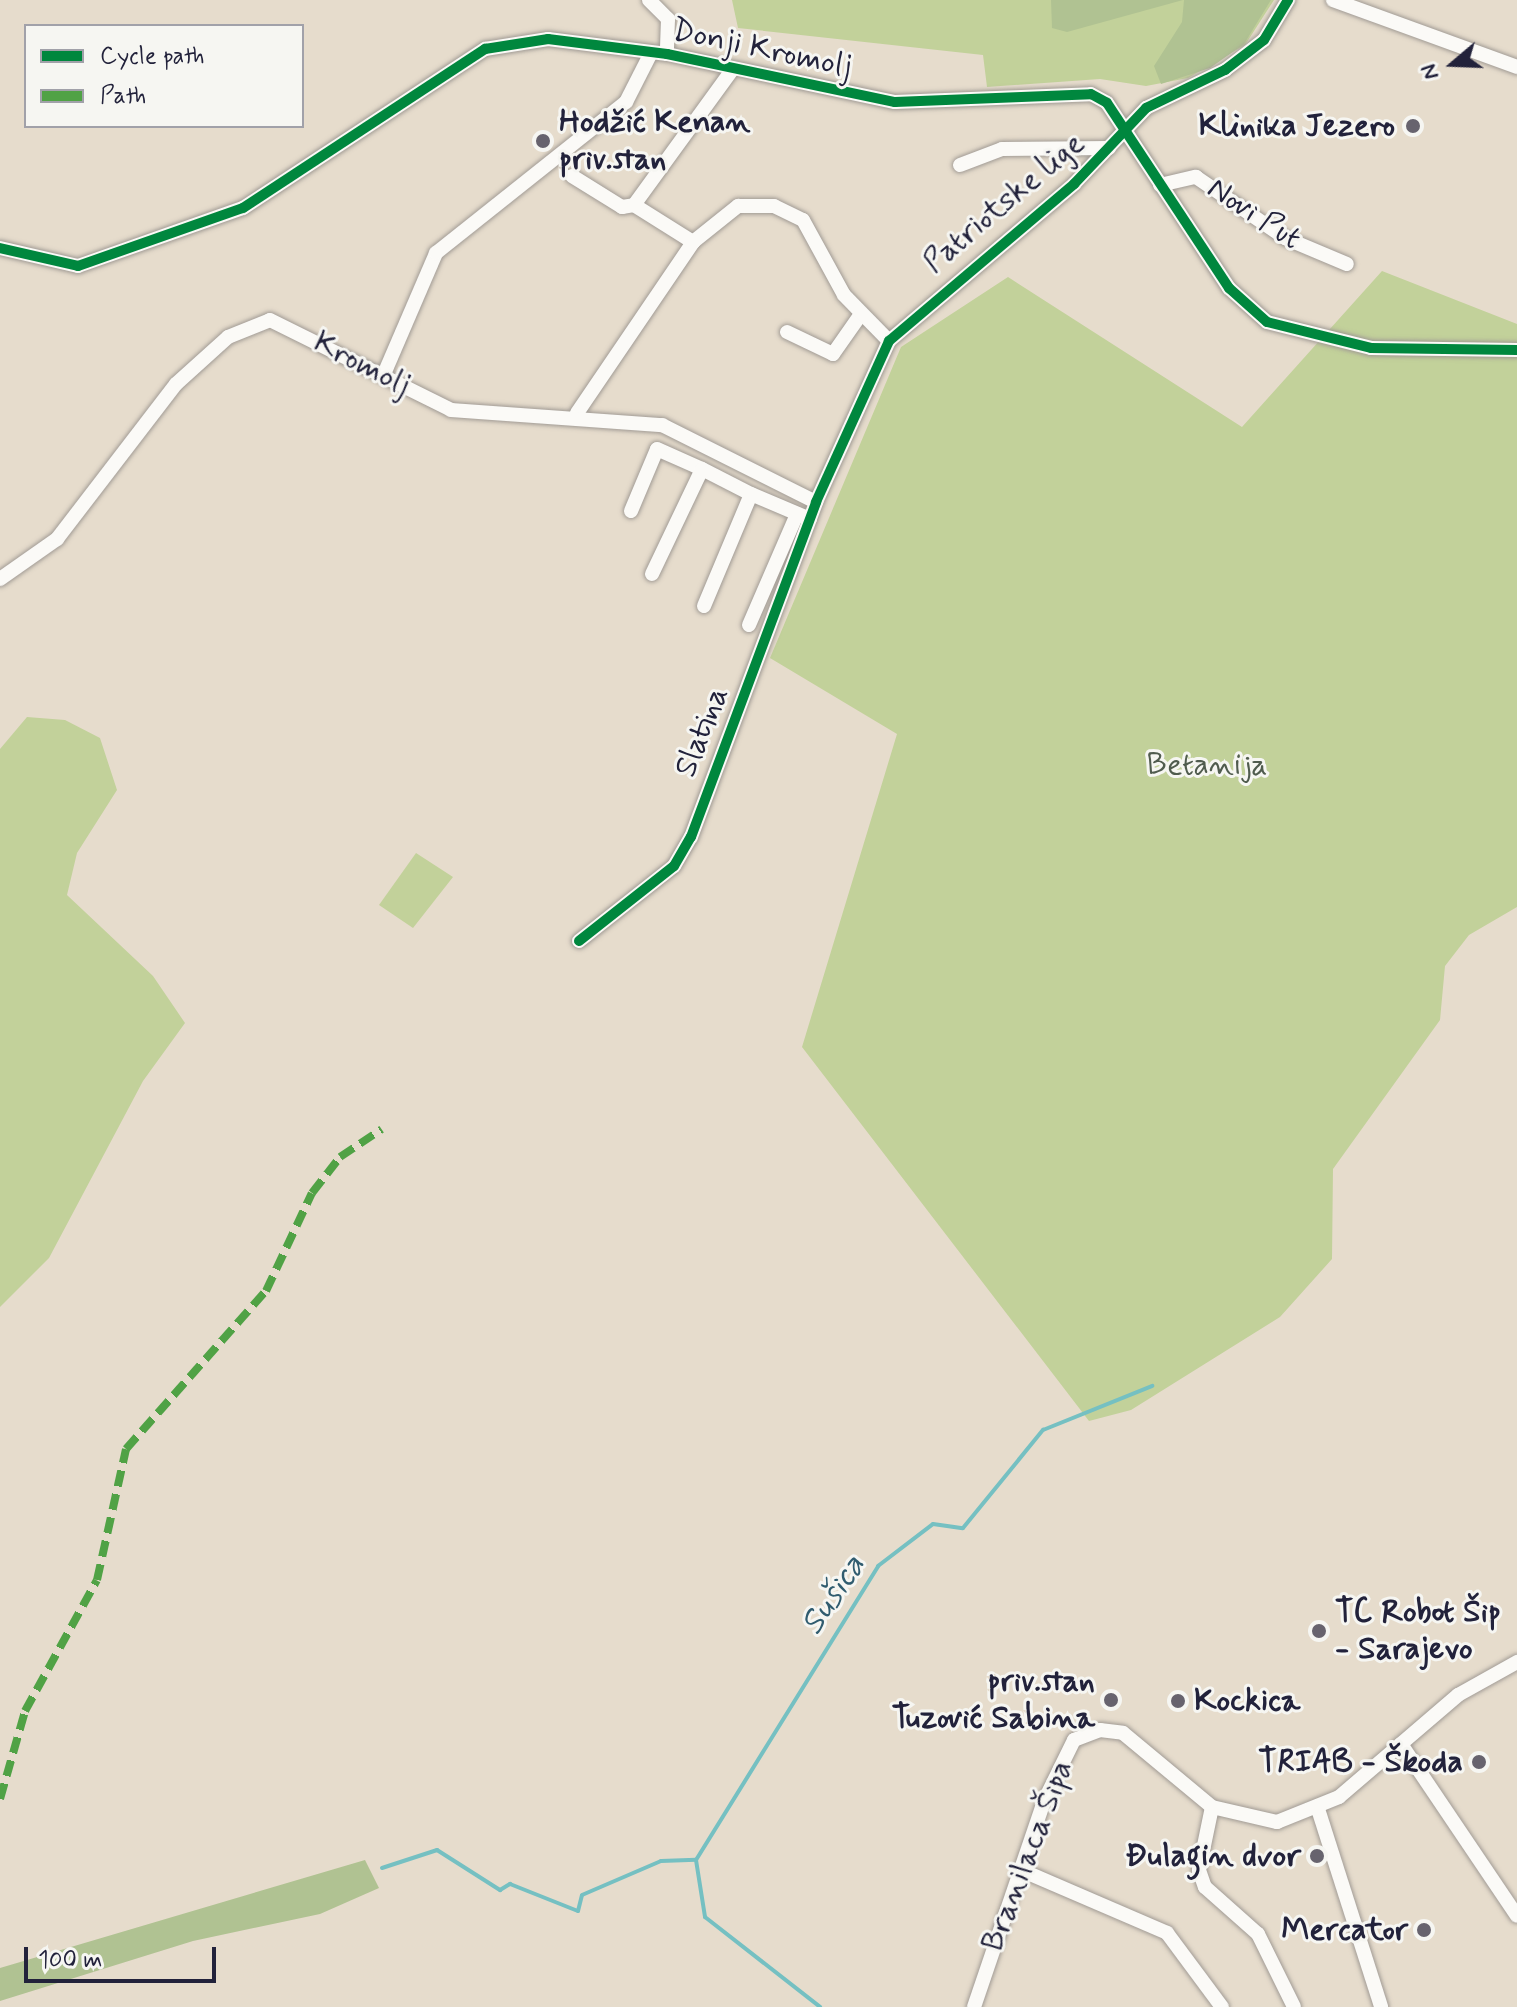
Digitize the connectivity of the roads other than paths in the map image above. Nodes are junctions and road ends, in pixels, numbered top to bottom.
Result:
1 (649, 0) edge
2 (1288, 0) edge
3 (1333, 0) edge
4 (651, 53) junction
5 (667, 54) junction
6 (1517, 67) edge
7 (732, 70) junction
8 (1124, 131) junction
9 (1109, 148) junction
10 (960, 165) dead end
11 (572, 176) dead end
12 (1160, 185) junction
13 (634, 205) junction
14 (693, 242) junction
15 (0, 248) edge
16 (1347, 264) dead end
17 (861, 314) junction
18 (787, 332) dead end
19 (889, 341) junction
20 (1517, 350) edge
21 (384, 374) junction
22 (577, 413) junction
23 (702, 469) junction
24 (751, 494) junction
25 (816, 502) junction
26 (631, 511) dead end
27 (804, 517) junction
28 (652, 574) dead end
29 (0, 579) edge
30 (704, 606) dead end
31 (749, 625) dead end
32 (579, 941) dead end
33 (1517, 1662) edge
34 (1401, 1744) junction
35 (1212, 1807) junction
36 (1318, 1809) junction
37 (1021, 1870) junction
38 (1517, 1916) edge
39 (974, 2007) edge
40 (1222, 2007) edge
41 (1294, 2007) edge
42 (1381, 2007) edge

1 - 5 street
2 - 8 street, Patriotske lige
3 - 6 street
4 - 5 street, Donji Kromolj
4 - 15 street, Donji Kromolj
4 - 21 street
5 - 7 street, Donji Kromolj
7 - 8 street, Donji Kromolj
7 - 13 street
8 - 9 street, Patriotske lige
8 - 12 street
9 - 10 street
9 - 19 street, Patriotske lige
11 - 13 street
12 - 16 street, Novi Put
12 - 20 street
13 - 14 street
14 - 17 street
14 - 22 street
17 - 18 street
17 - 19 street
19 - 25 street, Patriotske lige
21 - 22 street, Kromolj
21 - 29 street, Kromolj
22 - 25 street, Kromolj
23 - 24 street
23 - 26 street
23 - 28 street
24 - 27 street
24 - 30 street
25 - 27 street, Slatina
27 - 31 street
27 - 32 street, Slatina
33 - 34 street
34 - 36 street
34 - 38 street
35 - 36 street, Branilaca Šipa
35 - 37 street, Branilaca Šipa
35 - 41 street
36 - 42 street
37 - 39 street, Branilaca Šipa
37 - 40 street

